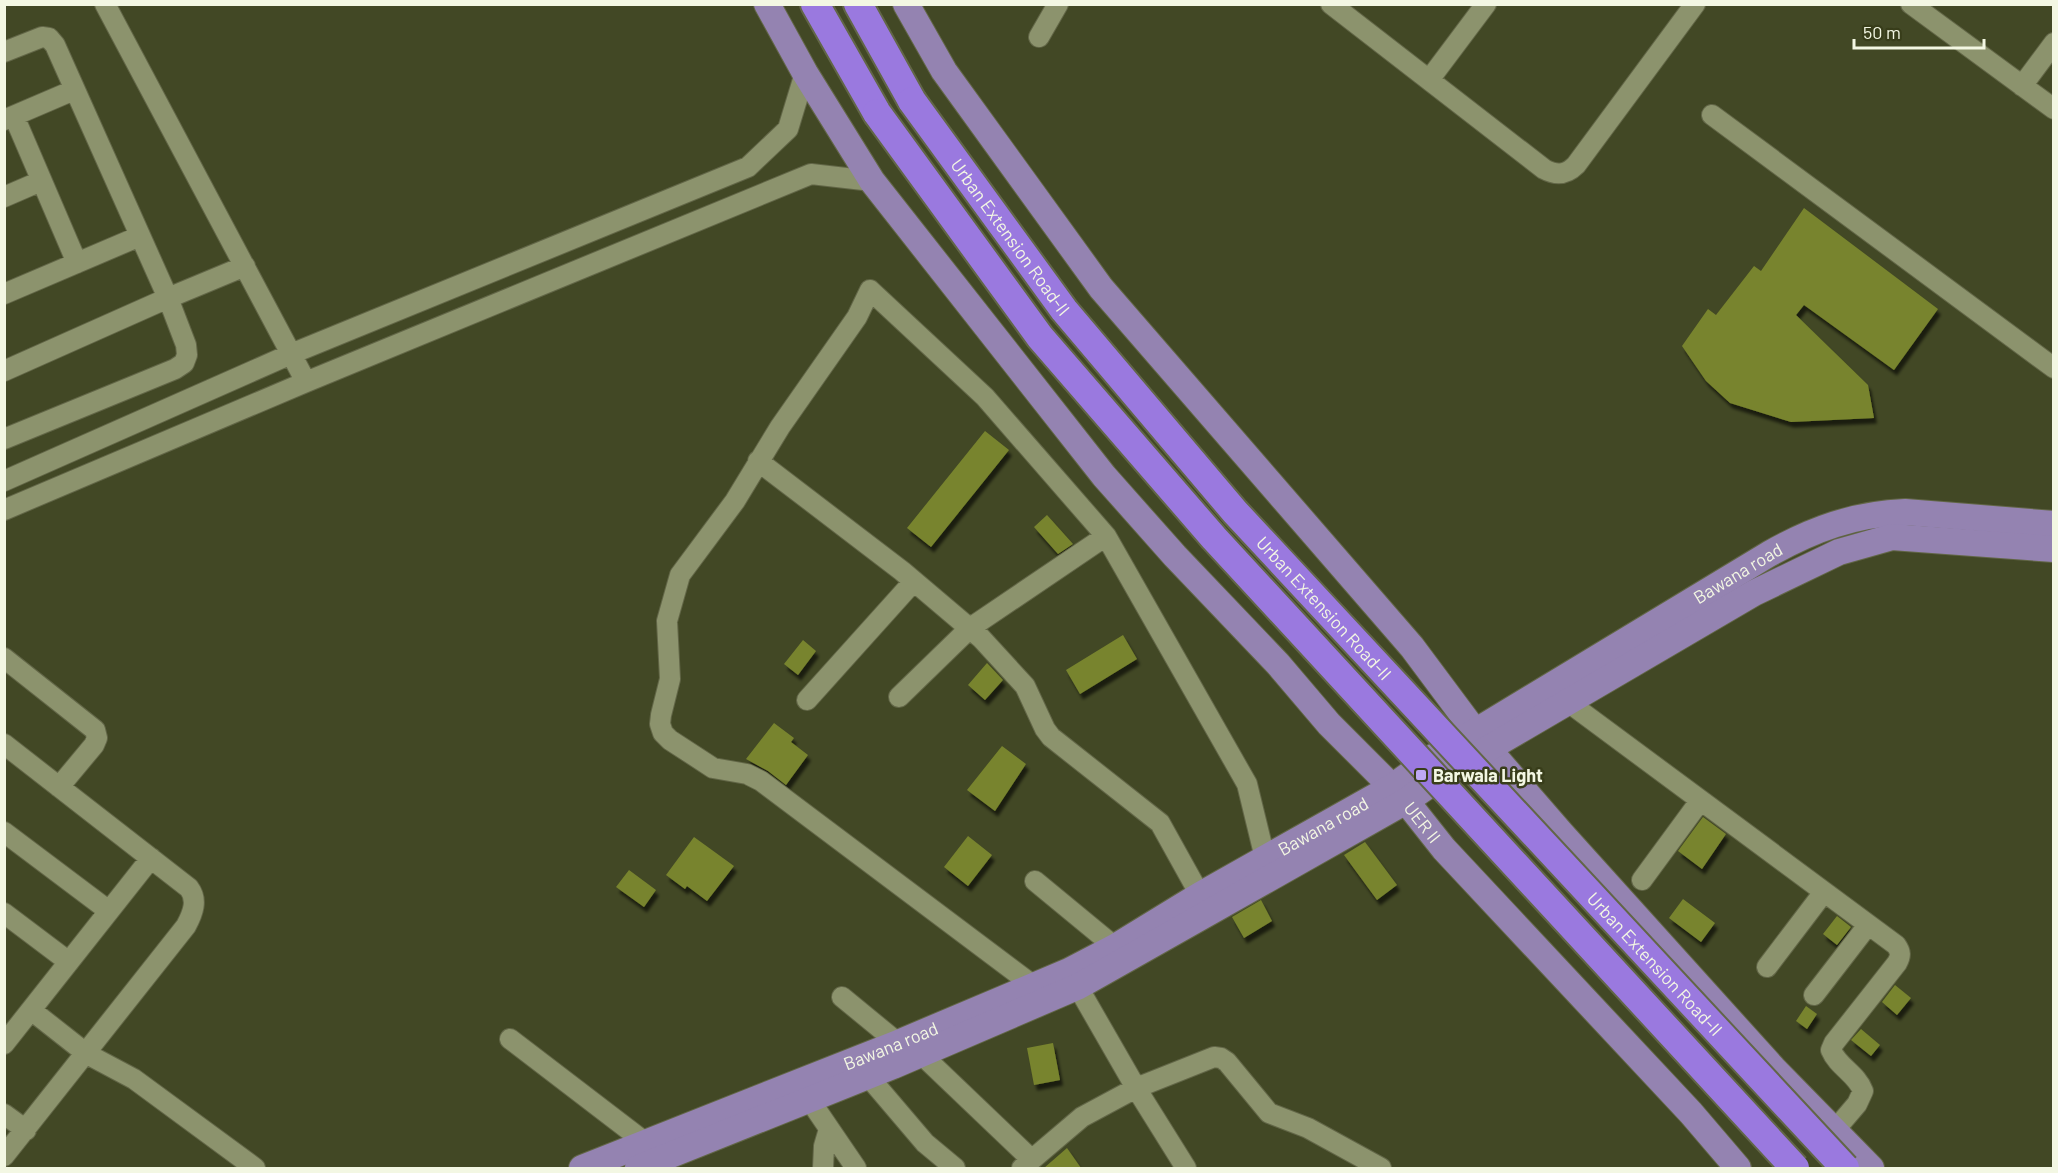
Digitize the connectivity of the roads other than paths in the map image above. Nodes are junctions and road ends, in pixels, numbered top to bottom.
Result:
1 (105, 4) edge
2 (767, 4) edge
3 (815, 4) edge
4 (858, 4) edge
5 (906, 4) edge
6 (1058, 4) edge
7 (1331, 4) edge
8 (1486, 4) edge
9 (1695, 4) edge
10 (1911, 4) edge
11 (1039, 37) dead end
12 (2054, 43) edge
13 (4, 52) edge
14 (805, 73) junction
15 (1429, 80) junction
16 (2022, 86) junction
17 (74, 90) junction
18 (2054, 109) edge
19 (1712, 115) dead end
20 (9, 118) edge
21 (41, 181) junction
22 (872, 181) junction
23 (4, 197) edge
24 (140, 236) junction
25 (76, 263) junction
26 (245, 266) junction
27 (4, 294) edge
28 (168, 298) junction
29 (291, 354) junction
30 (2054, 368) edge
31 (4, 371) edge
32 (306, 382) junction
33 (4, 439) edge
34 (758, 461) junction
35 (4, 481) edge
36 (4, 510) edge
37 (2054, 524) edge
38 (1106, 536) junction
39 (2054, 549) edge
40 (914, 581) junction
41 (970, 628) junction
42 (4, 658) edge
43 (899, 697) dead end
44 (807, 700) dead end
45 (1568, 702) junction
46 (1482, 740) junction
47 (4, 744) edge
48 (60, 787) junction
49 (1399, 794) junction
50 (1700, 801) junction
51 (4, 832) edge
52 (151, 858) junction
53 (1265, 858) junction
54 (1642, 880) dead end
55 (1035, 881) dead end
56 (1824, 892) junction
57 (1200, 895) junction
58 (109, 911) junction
59 (6, 918) edge
60 (1868, 925) junction
61 (1114, 947) junction
62 (69, 962) junction
63 (1767, 967) dead end
64 (1074, 979) junction
65 (1034, 986) junction
66 (1814, 995) dead end
67 (843, 997) dead end
68 (31, 1010) junction
69 (510, 1039) dead end
70 (4, 1044) edge
71 (909, 1048) junction
72 (87, 1054) junction
73 (868, 1076) junction
74 (1136, 1088) junction
75 (809, 1099) junction
76 (4, 1114) edge
77 (829, 1129) junction
78 (26, 1130) junction
79 (1834, 1131) junction
80 (646, 1143) junction
81 (4, 1156) edge
82 (1026, 1164) edge
83 (255, 1168) edge
84 (582, 1168) edge
85 (638, 1168) edge
86 (823, 1168) edge
87 (856, 1168) edge
88 (955, 1168) edge
89 (1186, 1168) edge
90 (1381, 1168) edge
91 (1738, 1168) edge
92 (1795, 1168) edge
93 (1845, 1168) edge
94 (1871, 1168) edge

1 - 26 street
2 - 14 main road, UER II
3 - 92 highway, Urban Extension Road-II, bridge
4 - 93 highway, Urban Extension Road-II, bridge
5 - 46 main road
6 - 11 street
7 - 15 street
8 - 15 street
9 - 15 street
10 - 16 street
12 - 16 street
13 - 17 street
14 - 22 main road, UER II
14 - 29 street
16 - 18 street
17 - 20 street
17 - 24 street
19 - 30 street
20 - 21 street
21 - 23 street
21 - 25 street
22 - 32 street
22 - 49 main road, UER II
24 - 25 street
24 - 28 street
25 - 27 street
26 - 28 street
26 - 29 street
28 - 31 street
28 - 33 street
29 - 32 street
29 - 35 street
32 - 36 street
34 - 38 street
34 - 40 street
34 - 65 street
37 - 46 main road, Bawana road
38 - 41 street
38 - 53 street
39 - 45 main road, Bawana road
40 - 41 street
40 - 44 street
41 - 43 street
41 - 57 street
42 - 48 street
45 - 46 main road, Bawana road
45 - 50 street
46 - 49 main road, Bawana road
46 - 79 main road
47 - 48 street
48 - 52 street
49 - 53 main road, Bawana road
49 - 64 main road, Bawana road
49 - 91 main road, UER II
50 - 54 street
50 - 56 street
51 - 58 street
52 - 58 street
52 - 72 street
53 - 57 main road, Bawana road
55 - 61 street
56 - 60 street
56 - 63 street
57 - 61 main road, Bawana road
58 - 62 street
59 - 62 street
60 - 66 street
60 - 79 street
61 - 64 main road, Bawana road
62 - 68 street
64 - 65 main road, Bawana road
64 - 71 main road, Bawana road
64 - 74 street
65 - 71 main road, Bawana road
67 - 71 street
68 - 70 street
68 - 72 street
69 - 80 street
71 - 73 main road, Bawana road
71 - 80 main road, Bawana road
71 - 82 street
72 - 78 street
72 - 83 street
73 - 75 main road, Bawana road
73 - 88 street
74 - 82 street
74 - 89 street
74 - 90 street
75 - 77 street
75 - 85 main road, Bawana road
76 - 78 street
77 - 86 street
77 - 87 street
78 - 81 street
79 - 94 main road
80 - 84 main road, Bawana road

